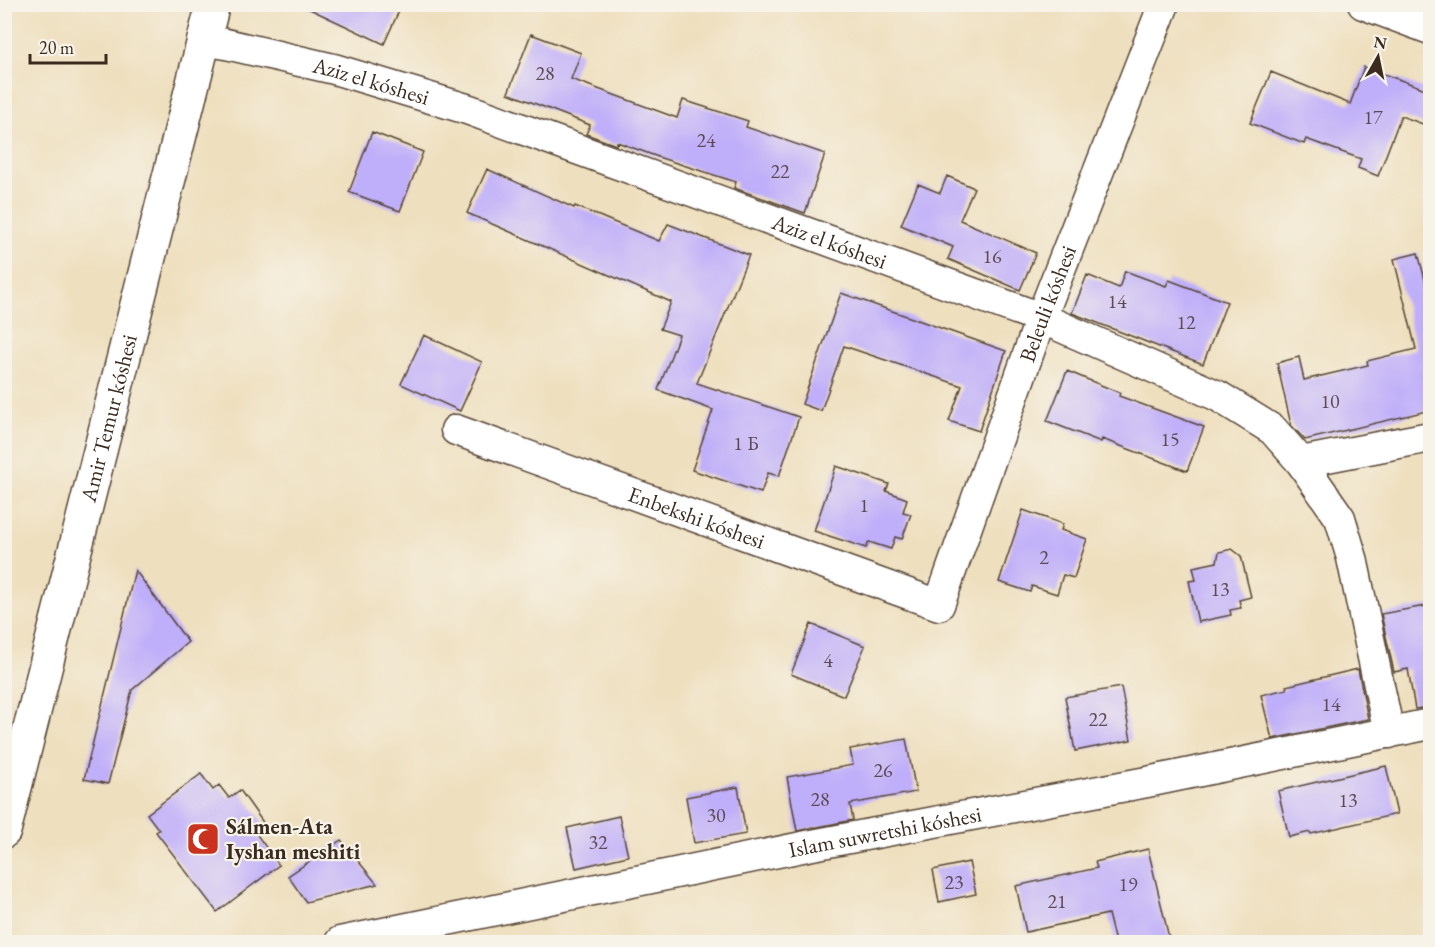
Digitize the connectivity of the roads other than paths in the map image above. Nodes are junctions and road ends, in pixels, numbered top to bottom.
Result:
1 (213, 4) edge
2 (1164, 4) edge
3 (1363, 4) edge
4 (1431, 29) edge
5 (204, 40) junction
6 (1041, 318) junction
7 (456, 430) dead end
8 (1431, 437) edge
9 (1301, 462) junction
10 (939, 604) joint
11 (1431, 724) edge
12 (1389, 733) junction
13 (4, 831) edge
14 (340, 942) edge

1 - 5 street, Amir Temur kóshesi
2 - 6 street, Beleuli kóshesi
3 - 4 street
5 - 6 street, Aziz el kóshesi
5 - 13 street, Amir Temur kóshesi
6 - 9 street, Aziz el kóshesi
6 - 10 street, Beleuli kóshesi
7 - 10 street, Enbekshi kóshesi
8 - 9 street
9 - 12 street, Aziz el kóshesi
11 - 12 street, Islam suwretshi kóshesi
12 - 14 street, Islam suwretshi kóshesi

